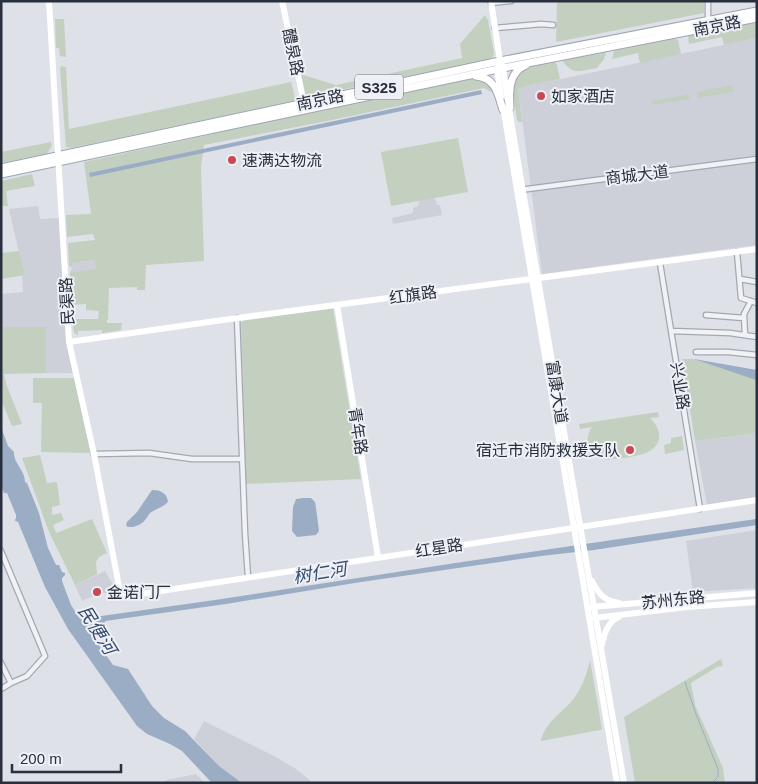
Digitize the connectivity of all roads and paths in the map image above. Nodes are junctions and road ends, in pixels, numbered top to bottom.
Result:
1 (49, 1) edge
2 (282, 1) edge
3 (511, 1) edge
4 (708, 1) edge
5 (491, 2) edge
6 (757, 11) edge
7 (757, 18) edge
8 (708, 20) junction
9 (553, 25) dead end
10 (495, 28) junction
11 (535, 62) junction
12 (500, 66) junction
13 (461, 77) junction
14 (304, 103) junction
15 (506, 109) junction
16 (59, 159) junction
17 (757, 159) edge
18 (1, 168) edge
19 (1, 174) edge
20 (520, 190) junction
21 (757, 249) edge
22 (737, 252) junction
23 (660, 263) junction
24 (535, 279) junction
25 (740, 279) junction
26 (757, 282) edge
27 (751, 301) junction
28 (757, 303) edge
29 (337, 305) junction
30 (706, 315) dead end
31 (238, 318) junction
32 (744, 318) junction
33 (671, 331) junction
34 (745, 335) junction
35 (757, 337) edge
36 (70, 342) junction
37 (696, 352) dead end
38 (757, 355) edge
39 (94, 454) junction
40 (242, 459) junction
41 (757, 500) edge
42 (700, 508) junction
43 (577, 528) junction
44 (1, 552) edge
45 (378, 558) junction
46 (588, 572) junction
47 (248, 578) junction
48 (757, 593) edge
49 (121, 597) joint
50 (757, 602) edge
51 (630, 605) junction
52 (591, 607) junction
53 (631, 614) junction
54 (593, 618) junction
55 (600, 653) junction
56 (1, 663) edge
57 (11, 683) junction
58 (1, 689) edge
59 (617, 783) edge
60 (624, 783) edge

1 - 16 street, 民渠路
2 - 14 street, 醴泉路
3 - 5 street
4 - 8 street
5 - 10 street, 富康大道
6 - 8 main road, 南京路 / S325
7 - 11 main road, 南京路 / S325
8 - 12 main road, 南京路 / S325
9 - 10 street
10 - 12 street, 富康大道
11 - 12 main road, 南京路 / S325
11 - 15 main road
12 - 13 main road, 南京路 / S325
12 - 14 main road, 南京路 / S325
12 - 15 street, 富康大道
13 - 15 main road
13 - 16 main road, 南京路 / S325
14 - 16 main road, 南京路 / S325
15 - 20 street, 富康大道
16 - 18 main road, 南京路 / S325
16 - 19 main road, 南京路 / S325
16 - 36 street, 民渠路
17 - 20 street, 商城大道
20 - 24 street, 富康大道
21 - 22 street, 红旗路
22 - 23 street, 红旗路
22 - 25 street
23 - 24 street, 红旗路
23 - 33 street, 兴业路
24 - 29 street, 红旗路
24 - 43 street, 富康大道
25 - 26 street
25 - 27 street
27 - 28 street
27 - 32 street
29 - 31 street, 红旗路
29 - 45 street, 青年路
30 - 32 street
31 - 36 street, 红旗路
31 - 40 street
32 - 34 street
33 - 34 street
33 - 42 street, 兴业路
34 - 35 street
36 - 39 street, 民渠路
37 - 38 street
39 - 40 street
39 - 49 street, 民渠路
40 - 47 street
41 - 42 street, 红星路
42 - 43 street, 红星路
43 - 45 street, 红星路
43 - 46 street, 富康大道
43 - 52 street, 富康大道
44 - 57 street
45 - 47 street, 红星路
46 - 51 street
46 - 52 street, 富康大道
47 - 49 street, 红星路
48 - 51 street, 苏州东路
50 - 53 street, 苏州东路
51 - 52 street, 苏州东路
52 - 54 street, 富康大道
53 - 54 street, 苏州东路
53 - 55 street
54 - 55 street, 富康大道
55 - 59 street, 富康大道
55 - 60 street, 富康大道
56 - 57 street
57 - 58 street

